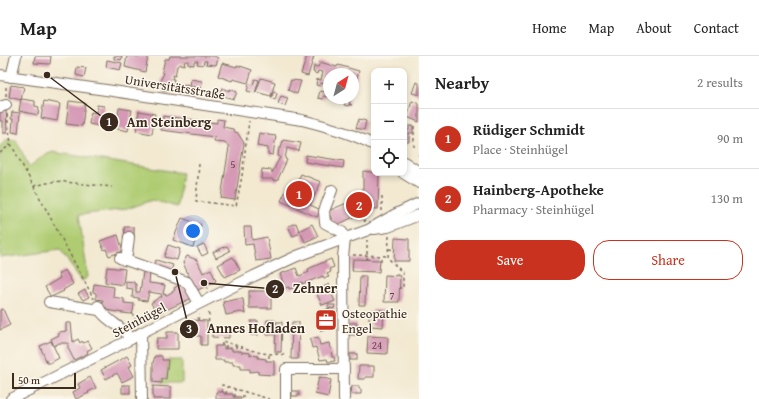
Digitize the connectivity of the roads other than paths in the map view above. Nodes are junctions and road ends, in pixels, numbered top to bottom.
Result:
1 (16, 56) edge
2 (6, 76) edge
3 (345, 133) junction
4 (371, 144) edge
5 (371, 151) edge
6 (407, 164) edge
7 (419, 172) edge
8 (407, 176) edge
9 (419, 183) edge
10 (332, 190) dead end
11 (419, 203) edge
12 (419, 215) edge
13 (387, 224) junction
14 (129, 238) dead end
15 (345, 239) junction
16 (49, 302) dead end
17 (200, 303) junction
18 (142, 333) junction
19 (131, 339) junction
20 (344, 369) junction
21 (11, 399) edge
22 (142, 399) edge
23 (286, 399) edge
24 (344, 399) edge

1 - 2 street
2 - 3 street, Universitätsstraße
3 - 4 street, Universitätsstraße
3 - 5 street, Universitätsstraße
6 - 7 street
8 - 9 street
10 - 15 street
11 - 13 street, Steinhügel
12 - 13 street, Steinhügel
13 - 15 street, Steinhügel
14 - 17 street
15 - 17 street, Steinhügel
15 - 20 street
16 - 19 street
17 - 18 street, Steinhügel
18 - 19 street, Steinhügel
18 - 22 street
19 - 21 street, Steinhügel
20 - 23 street
20 - 24 street

